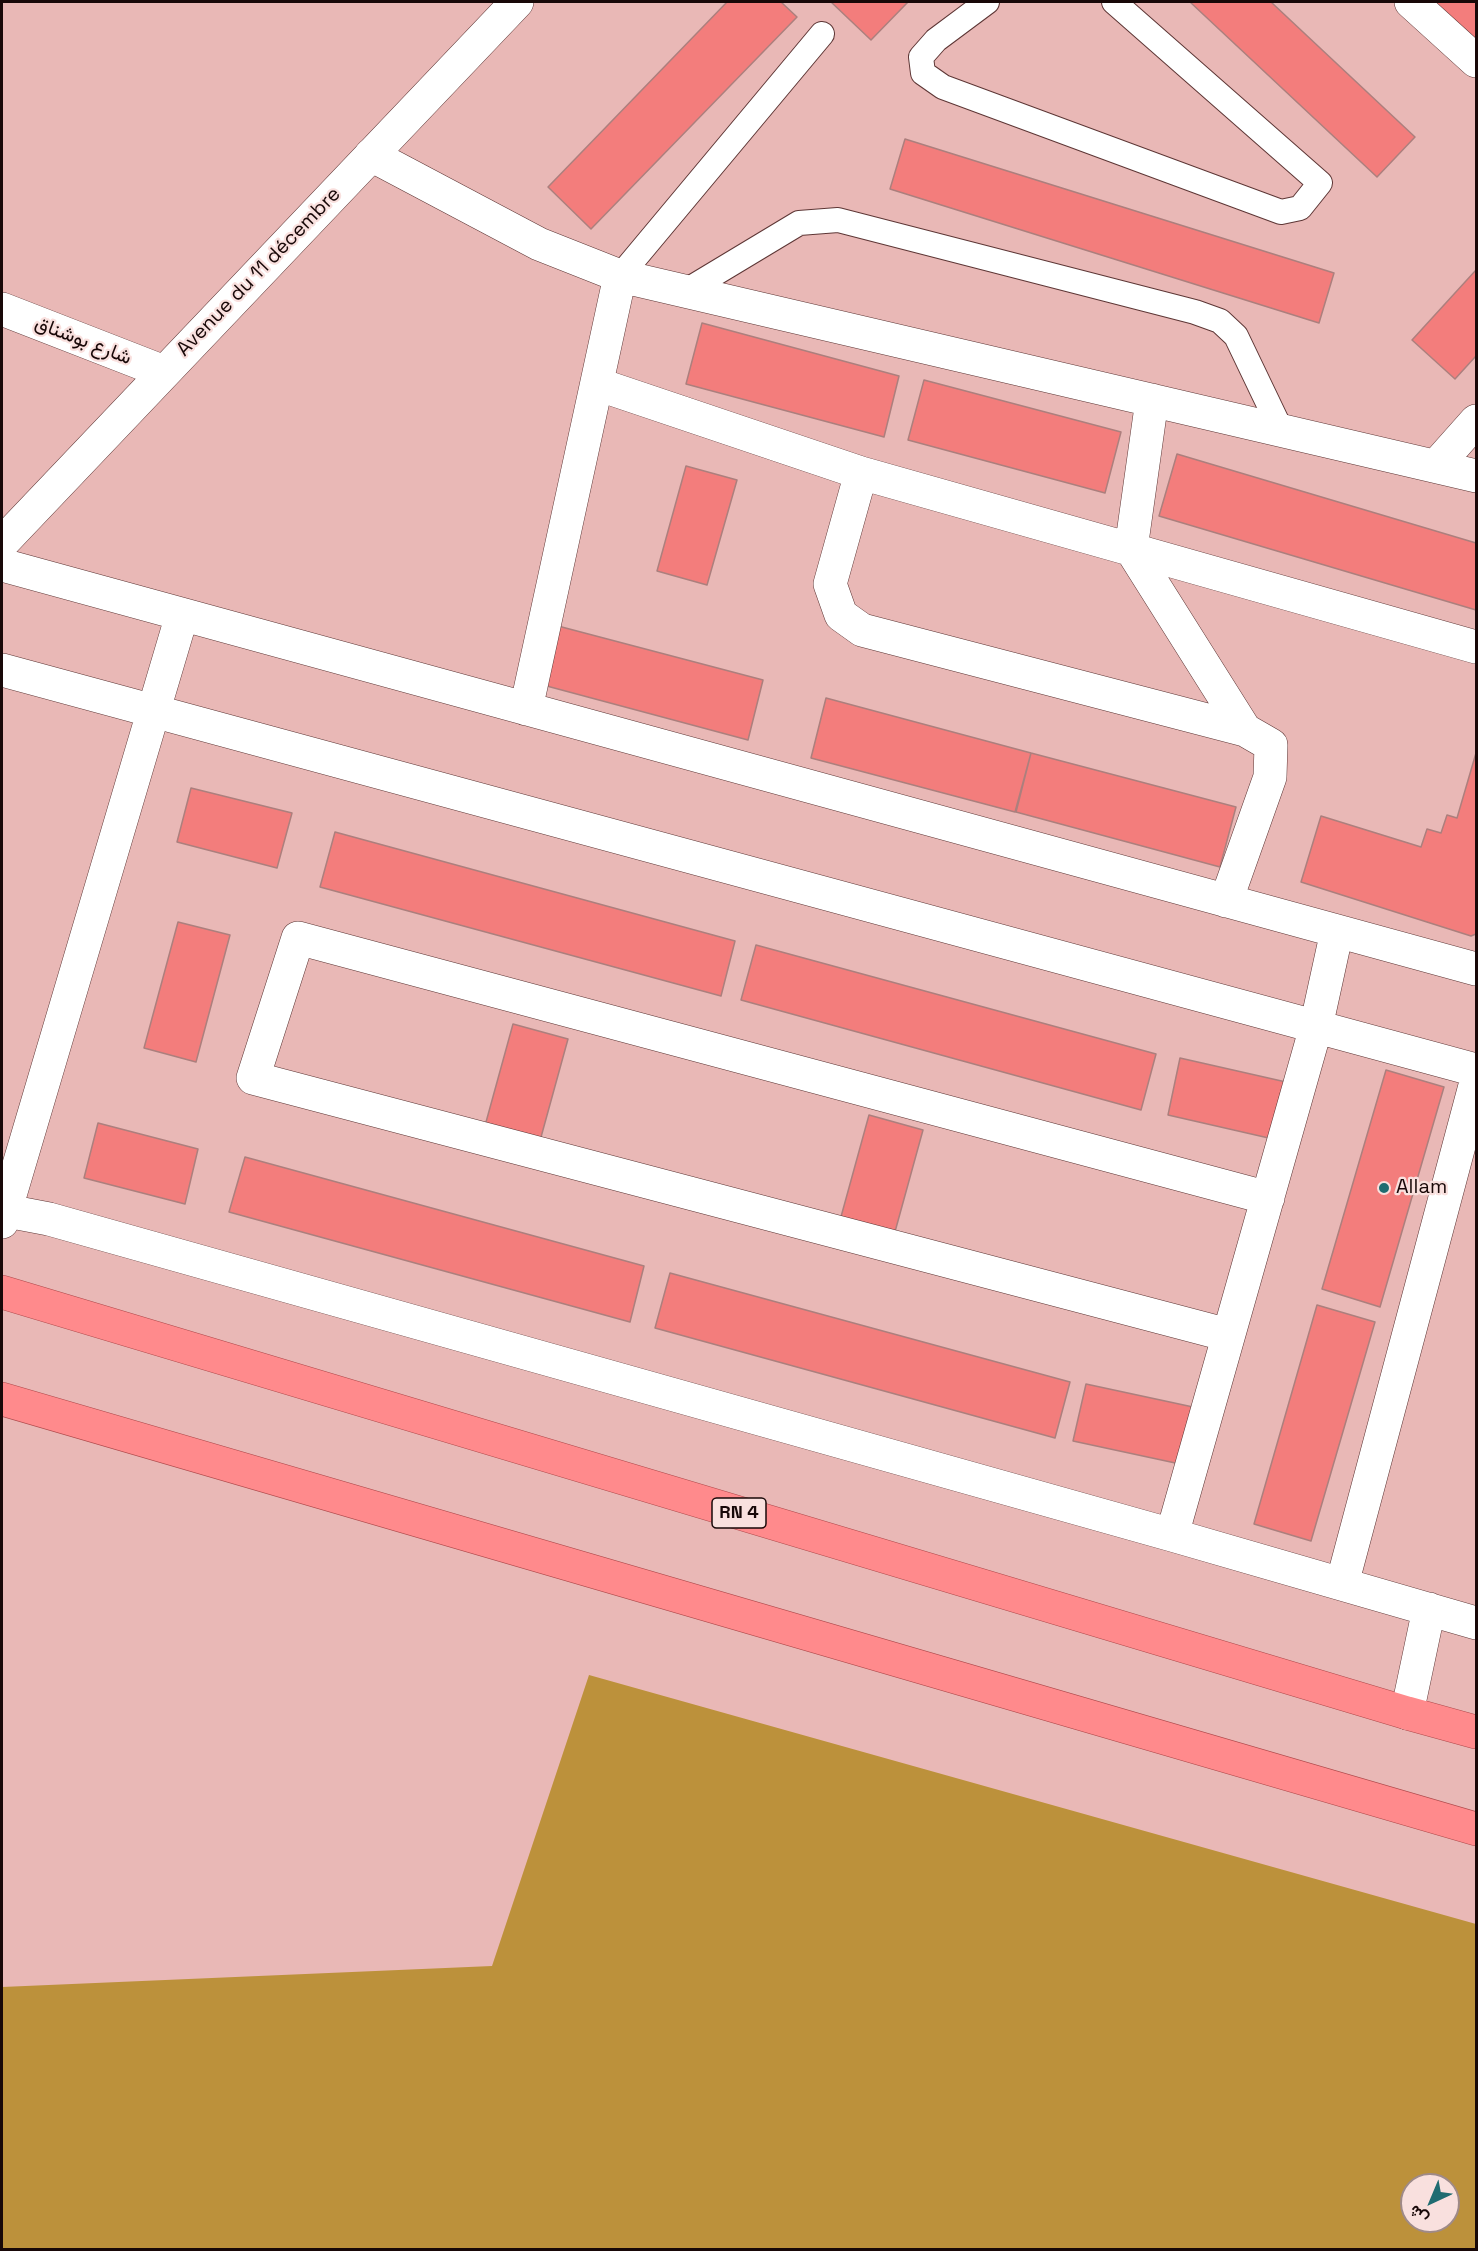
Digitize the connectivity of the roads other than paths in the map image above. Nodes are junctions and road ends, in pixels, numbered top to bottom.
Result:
1 (517, 2) edge
2 (987, 2) edge
3 (1114, 2) edge
4 (1411, 2) edge
5 (822, 34) dead end
6 (1476, 61) edge
7 (371, 154) junction
8 (620, 276) junction
9 (686, 291) junction
10 (2, 309) edge
11 (164, 372) junction
12 (597, 384) junction
13 (1152, 400) junction
14 (1476, 422) edge
15 (1281, 430) junction
16 (1436, 466) junction
17 (861, 472) junction
18 (1476, 476) edge
19 (2, 543) edge
20 (1131, 549) junction
21 (2, 565) edge
22 (182, 615) junction
23 (1476, 647) edge
24 (2, 670) edge
25 (526, 709) junction
26 (153, 711) junction
27 (1245, 730) junction
28 (1226, 901) junction
29 (1337, 931) junction
30 (1476, 969) edge
31 (1316, 1027) junction
32 (1476, 1070) edge
33 (1476, 1082) edge
34 (1268, 1198) junction
35 (3, 1214) edge
36 (2, 1292) edge
37 (1228, 1335) junction
38 (2, 1399) edge
39 (1172, 1535) junction
40 (1342, 1584) junction
41 (1429, 1609) junction
42 (1476, 1623) edge
43 (1407, 1713) junction
44 (1476, 1732) edge
45 (1476, 1829) edge

1 - 7 street, Avenue du 11 décembre
2 - 3 lane
4 - 6 street
5 - 8 lane
7 - 8 street
7 - 11 street, Avenue du 11 décembre
8 - 9 street
8 - 12 street
9 - 13 street
9 - 15 lane
10 - 11 street, شارع بوشناق
11 - 19 street, Avenue du 11 décembre
12 - 17 street
12 - 25 street
13 - 15 street
13 - 20 street
14 - 16 street
15 - 16 street
16 - 18 street
17 - 20 street
17 - 27 street
20 - 23 street
20 - 27 street
21 - 22 street
22 - 25 street
22 - 26 street
24 - 26 street
25 - 28 street
26 - 31 street
26 - 35 street
27 - 28 street
28 - 29 street
29 - 30 street
29 - 31 street
31 - 32 street
31 - 34 street
33 - 40 street
34 - 37 street
34 - 37 street
35 - 39 street
36 - 43 highway, RN 4
37 - 39 street
38 - 45 highway
39 - 40 street
40 - 41 street
41 - 42 street
41 - 43 street
43 - 44 highway, RN 4

